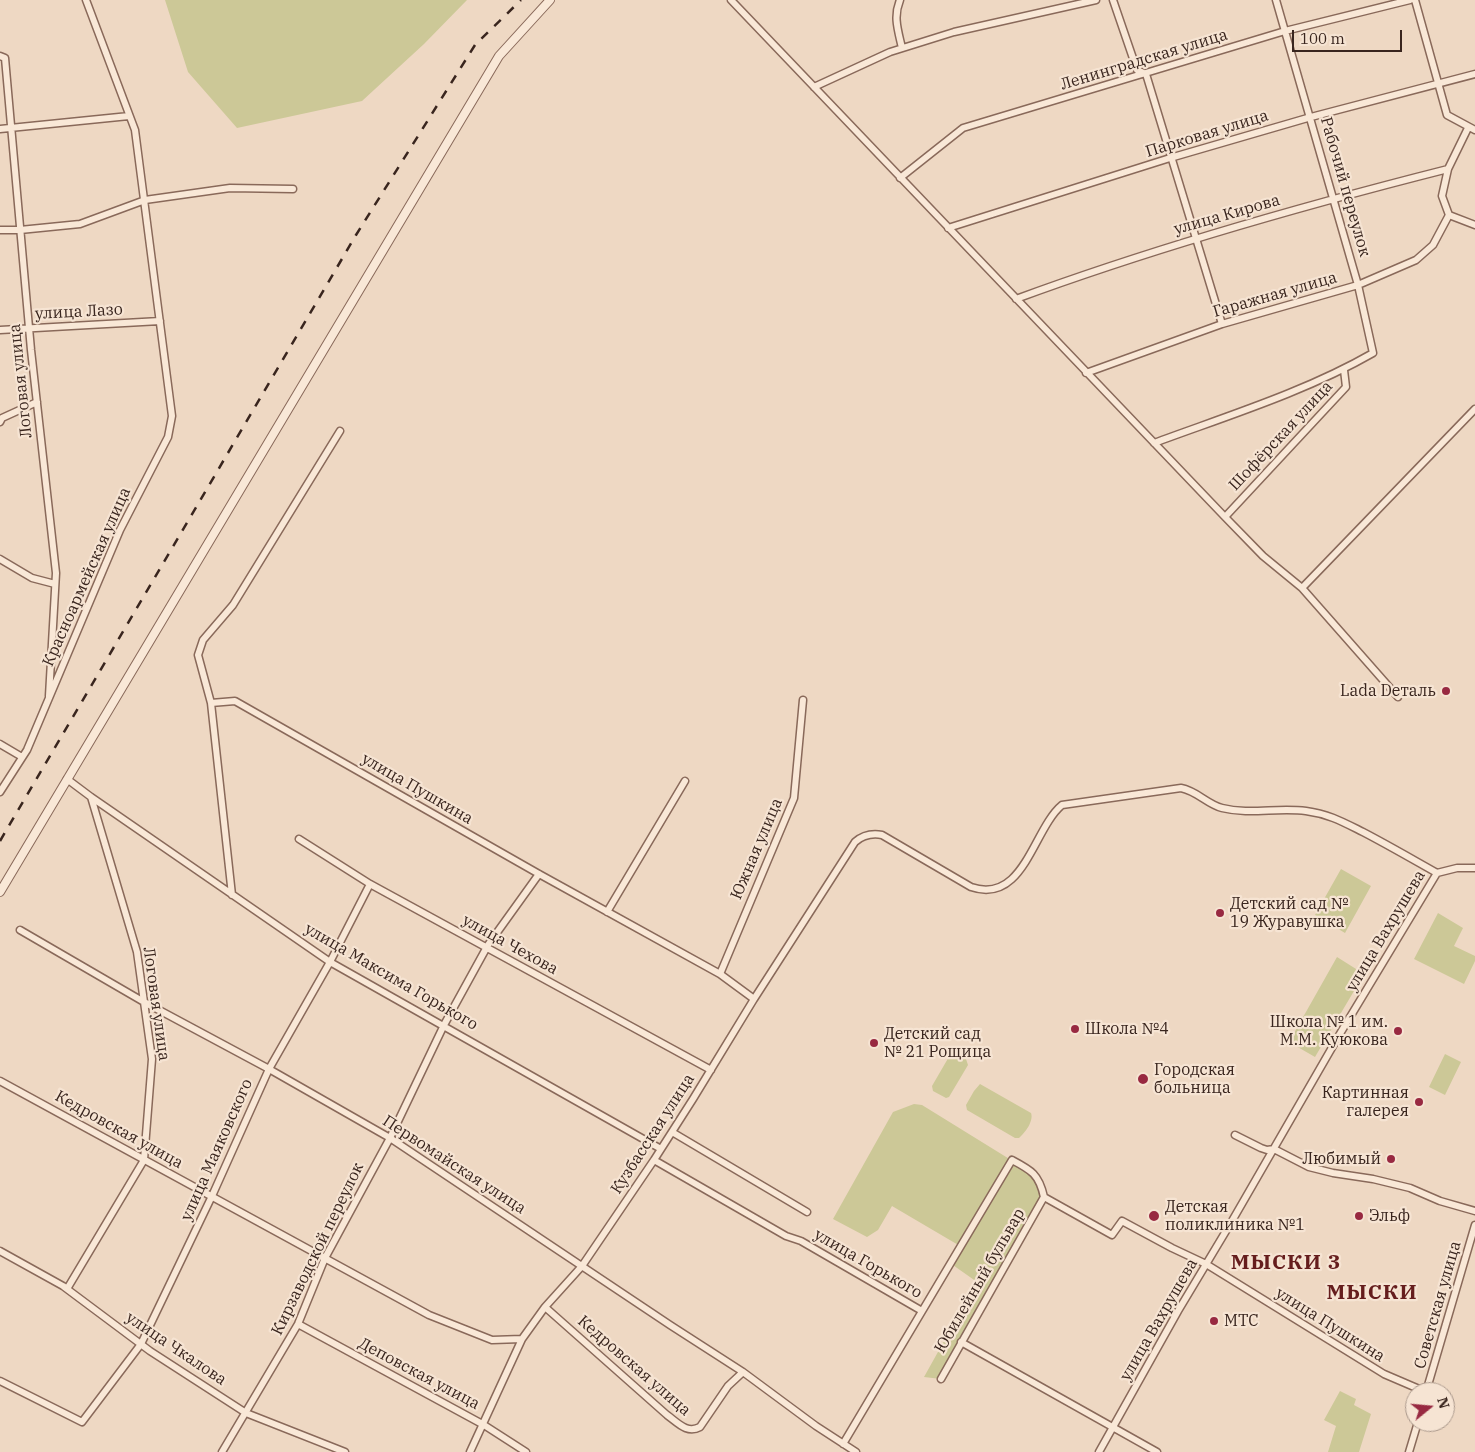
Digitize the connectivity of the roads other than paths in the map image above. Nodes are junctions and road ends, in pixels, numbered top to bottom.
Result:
1 (86, 0) edge
2 (550, 0) edge
3 (731, 0) edge
4 (900, 0) edge
5 (1096, 0) edge
6 (1113, 0) edge
7 (1276, 0) edge
8 (1410, 0) edge
9 (1415, 0) edge
10 (1285, 31) junction
11 (902, 48) junction
12 (3, 57) edge
13 (1146, 74) junction
14 (1475, 74) edge
15 (1439, 84) junction
16 (814, 87) junction
17 (129, 116) junction
18 (1311, 117) junction
19 (11, 129) junction
20 (1472, 129) edge
21 (0, 130) edge
22 (1170, 158) junction
23 (1448, 169) junction
24 (900, 178) junction
25 (293, 189) dead end
26 (1334, 198) junction
27 (144, 200) junction
28 (1449, 215) junction
29 (1475, 226) edge
30 (948, 228) junction
31 (0, 230) edge
32 (20, 230) junction
33 (1196, 238) junction
34 (1358, 285) junction
35 (1016, 299) junction
36 (160, 322) junction
37 (1222, 324) junction
38 (29, 328) junction
39 (0, 330) edge
40 (1344, 370) junction
41 (1086, 373) junction
42 (37, 402) junction
43 (1475, 409) edge
44 (0, 422) edge
45 (340, 431) dead end
46 (1154, 443) junction
47 (1224, 517) junction
48 (0, 559) edge
49 (55, 584) junction
50 (1302, 588) junction
51 (1398, 697) dead end
52 (803, 700) dead end
53 (48, 702) junction
54 (211, 703) junction
55 (0, 744) edge
56 (22, 757) junction
57 (67, 779) junction
58 (685, 781) dead end
59 (0, 792) edge
60 (91, 797) junction
61 (299, 839) dead end
62 (1475, 868) edge
63 (1437, 873) junction
64 (539, 874) junction
65 (370, 884) junction
66 (0, 892) edge
67 (232, 895) junction
68 (607, 912) junction
69 (20, 930) dead end
70 (487, 948) junction
71 (330, 962) junction
72 (720, 974) junction
73 (754, 998) junction
74 (144, 1002) junction
75 (444, 1025) junction
76 (269, 1068) junction
77 (711, 1070) junction
78 (0, 1081) edge
79 (672, 1132) junction
80 (1235, 1135) dead end
81 (390, 1138) junction
82 (661, 1148) junction
83 (1274, 1149) junction
84 (144, 1160) junction
85 (654, 1160) junction
86 (212, 1196) junction
87 (1044, 1197) junction
88 (807, 1212) dead end
89 (1475, 1212) edge
90 (1475, 1225) edge
91 (0, 1251) edge
92 (325, 1258) junction
93 (1206, 1264) junction
94 (582, 1266) junction
95 (68, 1289) junction
96 (544, 1308) junction
97 (922, 1311) junction
98 (298, 1324) junction
99 (522, 1339) junction
100 (961, 1342) junction
101 (141, 1344) junction
102 (743, 1372) junction
103 (941, 1378) dead end
104 (0, 1380) edge
105 (1429, 1382) edge
106 (1405, 1383) edge
107 (246, 1413) junction
108 (484, 1425) junction
109 (1113, 1428) junction
110 (1415, 1432) edge
111 (843, 1444) junction
112 (222, 1452) edge
113 (345, 1452) edge
114 (470, 1452) edge
115 (526, 1452) edge
116 (856, 1452) edge
117 (1099, 1452) edge
118 (1157, 1452) edge
119 (1409, 1452) edge

1 - 17 street, Красноармейская улица
2 - 57 street
3 - 16 street
4 - 11 street
5 - 11 street
6 - 13 street
7 - 10 street, Рабочий переулок
8 - 10 street, Ленинградская улица
9 - 15 street
10 - 13 street, Ленинградская улица
10 - 18 street, Рабочий переулок
11 - 16 street
12 - 19 street, Логовая улица
13 - 22 street
13 - 24 street, Ленинградская улица
14 - 15 street, Парковая улица
15 - 18 street, Парковая улица
15 - 20 street
16 - 24 street
17 - 19 street
17 - 27 street, Красноармейская улица
18 - 22 street, Парковая улица
18 - 26 street, Рабочий переулок
19 - 21 street
19 - 32 street, Логовая улица
20 - 23 street
22 - 30 street, Парковая улица
22 - 33 street
23 - 26 street, улица Кирова
23 - 28 street
24 - 30 street
25 - 27 street
26 - 33 street, улица Кирова
26 - 34 street, Рабочий переулок
27 - 32 street
27 - 36 street, Красноармейская улица
28 - 29 street
28 - 34 street, Гаражная улица
30 - 35 street
31 - 32 street
32 - 38 street, Логовая улица
33 - 35 street, улица Кирова
33 - 37 street
34 - 37 street, Гаражная улица
34 - 40 street, Рабочий переулок
35 - 41 street
36 - 38 street, улица Лазо
36 - 53 street, Красноармейская улица
37 - 41 street, Гаражная улица
38 - 39 street, улица Лазо
38 - 42 street, Логовая улица
40 - 46 street
40 - 47 street, Шофёрская улица
41 - 46 street
42 - 44 street
42 - 49 street, Логовая улица
43 - 50 street
45 - 54 street
46 - 47 street
47 - 50 street
48 - 49 street
49 - 53 street, Логовая улица
50 - 51 street
52 - 72 street, Южная улица
53 - 56 street, Красноармейская улица
54 - 64 street, улица Пушкина
54 - 67 street
55 - 56 street
56 - 59 street, Красноармейская улица
57 - 60 street, улица Максима Горького
57 - 66 street
58 - 68 street
60 - 67 street, улица Максима Горького
60 - 74 street, Логовая улица
61 - 65 street, улица Чехова
62 - 63 street, улица Вахрушева
63 - 73 street, Кузбасская улица
63 - 83 street, улица Вахрушева
64 - 68 street, улица Пушкина
64 - 70 street, Кирзаводской переулок
65 - 70 street, улица Чехова
65 - 71 street, улица Маяковского
67 - 71 street, улица Максима Горького
68 - 72 street, улица Пушкина
69 - 74 street, Первомайская улица
70 - 75 street, Кирзаводской переулок
70 - 77 street, улица Чехова
71 - 75 street, улица Максима Горького
71 - 76 street, улица Маяковского
72 - 73 street, улица Пушкина
73 - 77 street, Кузбасская улица
74 - 76 street, Первомайская улица
74 - 84 street, Логовая улица
75 - 81 street, Кирзаводской переулок
75 - 82 street, улица Максима Горького
76 - 81 street, Первомайская улица
76 - 86 street, улица Маяковского
77 - 79 street, Кузбасская улица
78 - 84 street, Кедровская улица
79 - 82 street, Кузбасская улица
79 - 88 street
80 - 83 street
81 - 92 street, Кирзаводской переулок
81 - 94 street, Первомайская улица
82 - 85 street, Кузбасская улица
83 - 89 street
83 - 93 street, улица Вахрушева
84 - 86 street, Кедровская улица
84 - 95 street, Логовая улица
85 - 94 street, Кузбасская улица
85 - 97 street, улица Горького
86 - 92 street, Кедровская улица
86 - 101 street, улица Маяковского
87 - 93 street, улица Пушкина
87 - 97 street, улица Горького
87 - 100 street, Юбилейный бульвар
90 - 105 street, Советская улица
91 - 95 street, улица Чкалова
92 - 98 street, Кирзаводской переулок
92 - 99 street, Кедровская улица
93 - 106 street, улица Пушкина
93 - 109 street, улица Вахрушева
94 - 96 street, Кузбасская улица
94 - 102 street, Первомайская улица
95 - 101 street, улица Чкалова
96 - 99 street, Кузбасская улица
96 - 102 street, Кедровская улица
97 - 111 street
98 - 107 street, Кирзаводской переулок
98 - 108 street, Деповская улица
99 - 108 street, Кузбасская улица
100 - 103 street, Юбилейный бульвар
100 - 109 street
101 - 104 street, улица Маяковского
101 - 107 street, улица Чкалова
102 - 111 street, Первомайская улица
107 - 112 street, Кирзаводской переулок
107 - 113 street, улица Чкалова
108 - 114 street, Кузбасская улица
108 - 115 street, Деповская улица
109 - 117 street, улица Вахрушева
109 - 118 street
110 - 119 street
111 - 116 street, Первомайская улица

